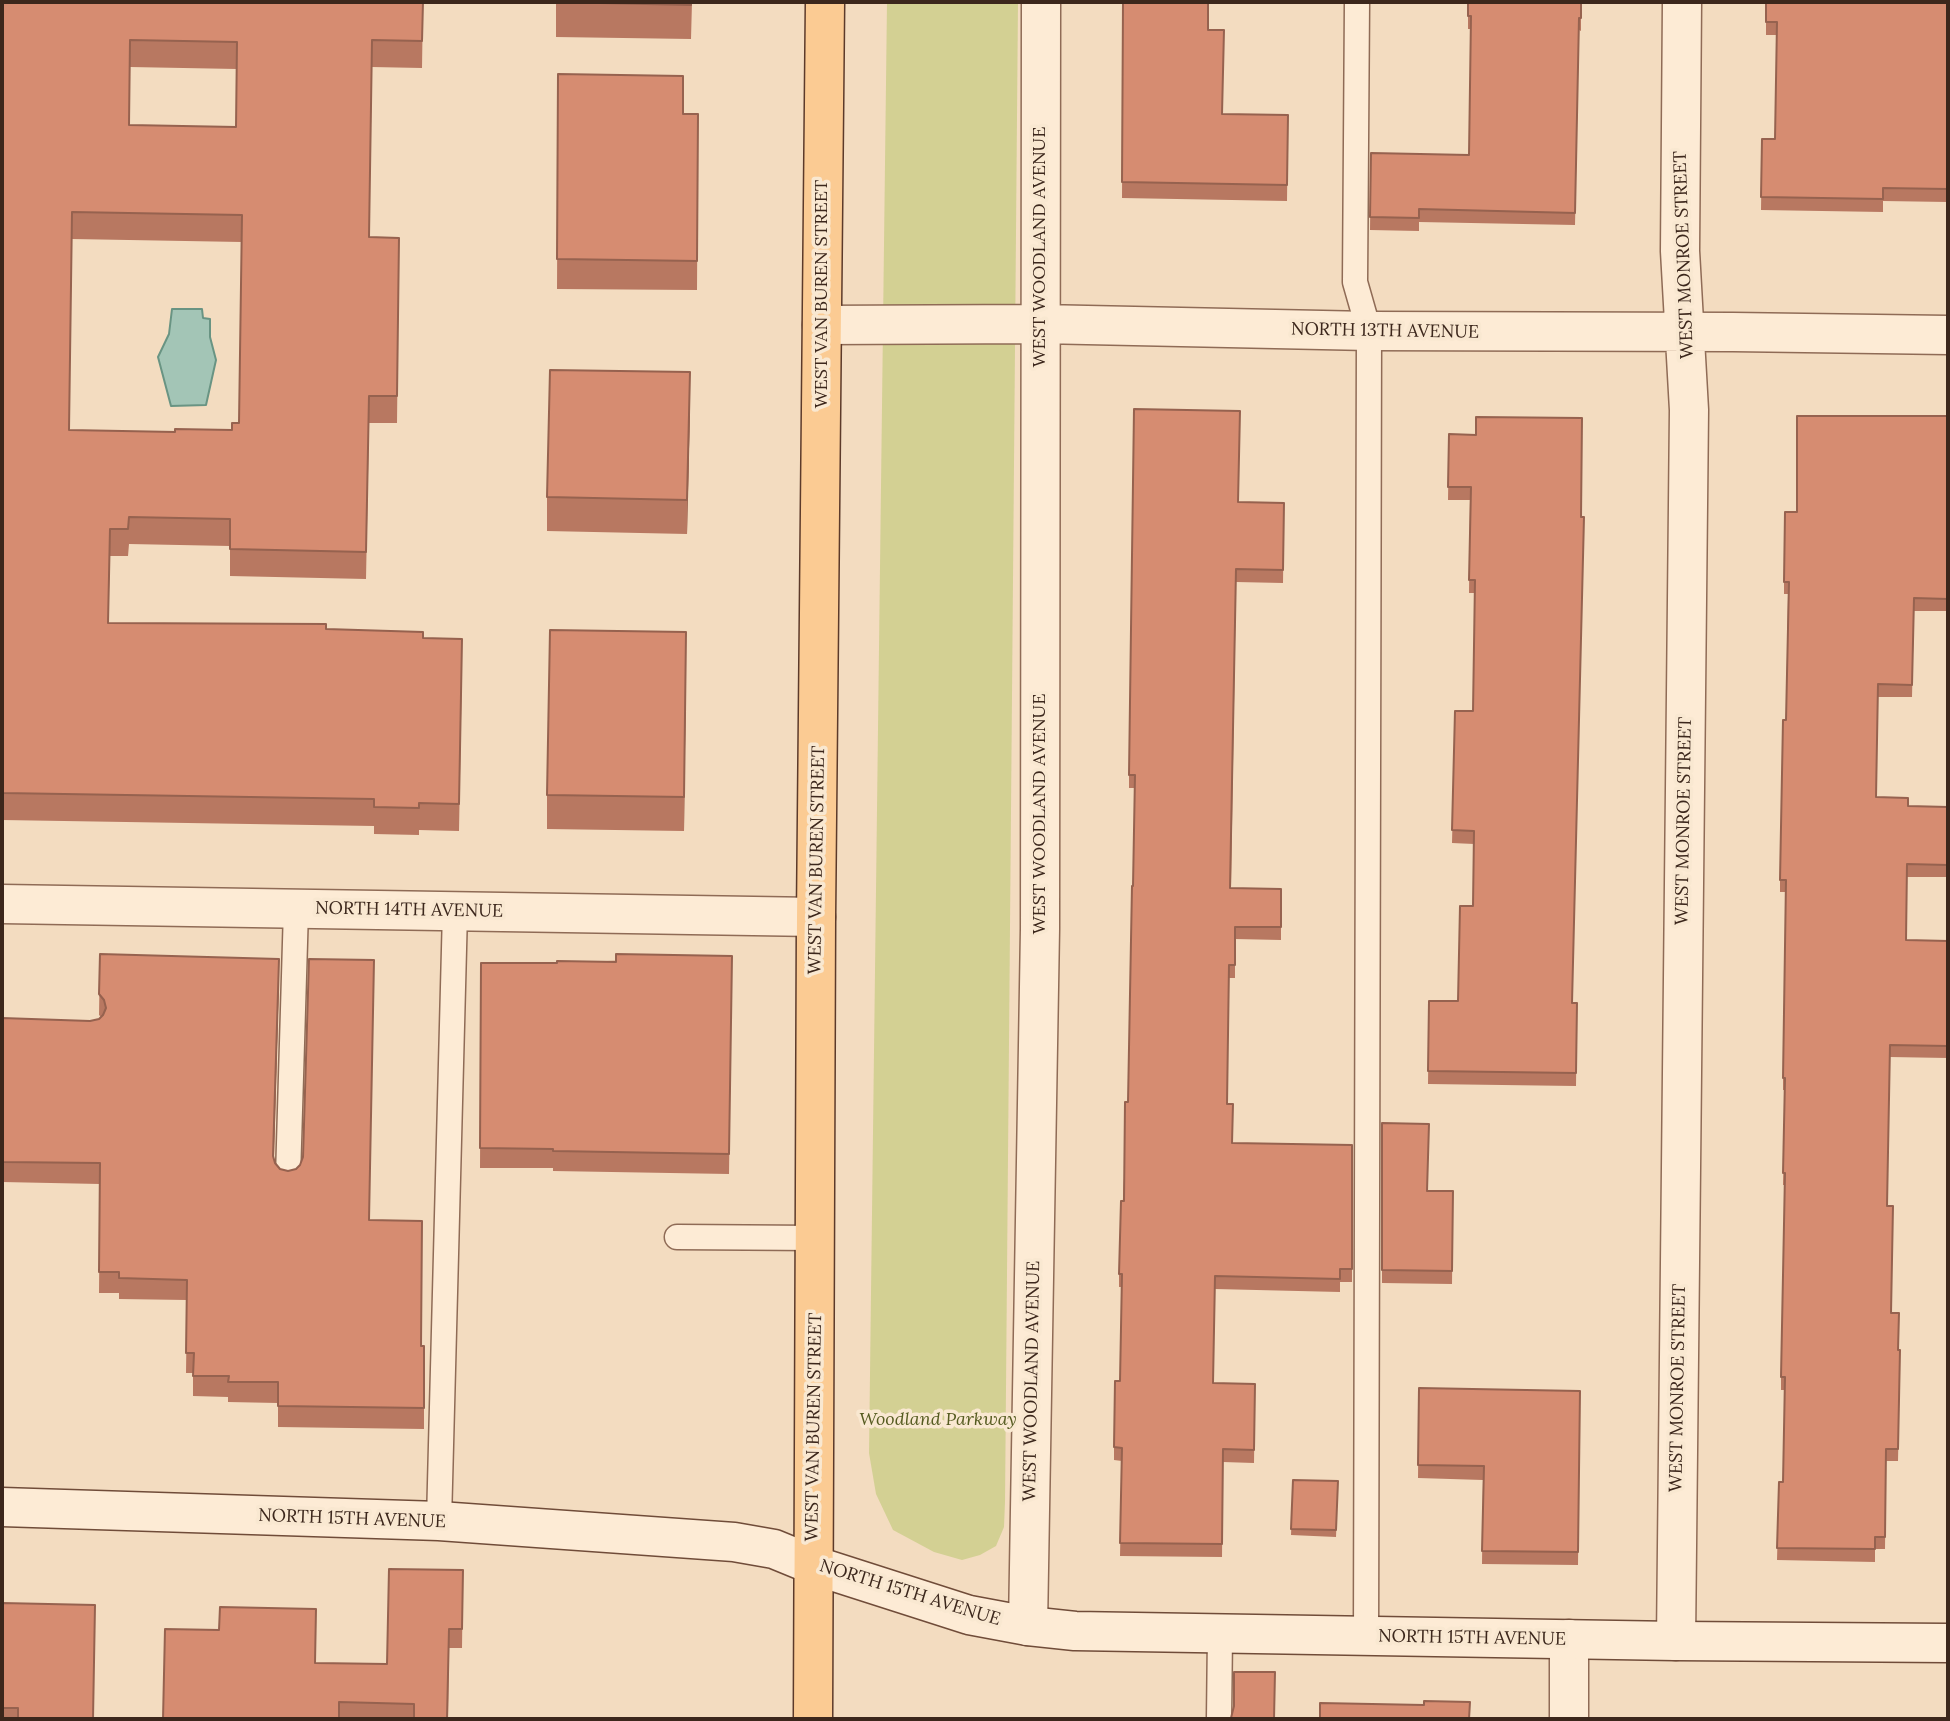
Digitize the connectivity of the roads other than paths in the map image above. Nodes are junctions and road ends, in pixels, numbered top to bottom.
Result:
1 (825, 2) edge
2 (1041, 2) edge
3 (1357, 2) edge
4 (1682, 2) edge
5 (1040, 324) junction
6 (822, 325) junction
7 (1370, 331) junction
8 (1685, 332) junction
9 (1948, 334) edge
10 (2, 904) edge
11 (296, 909) junction
12 (455, 911) junction
13 (816, 917) junction
14 (288, 1177) edge
15 (677, 1237) dead end
16 (815, 1238) junction
17 (2, 1507) edge
18 (439, 1521) junction
19 (813, 1565) junction
20 (1028, 1626) junction
21 (1220, 1634) junction
22 (1366, 1637) junction
23 (1569, 1639) junction
24 (1676, 1641) junction
25 (1948, 1643) edge
26 (813, 1719) edge
27 (1219, 1719) edge
28 (1569, 1719) edge

1 - 6 main road, WEST VAN BUREN STREET
2 - 5 street, WEST WOODLAND AVENUE
3 - 7 lane
4 - 8 street, WEST MONROE STREET
5 - 6 street, NORTH 13TH AVENUE
5 - 7 street, NORTH 13TH AVENUE
5 - 20 street, WEST WOODLAND AVENUE
6 - 13 main road, WEST VAN BUREN STREET
7 - 8 street, NORTH 13TH AVENUE
7 - 22 lane
8 - 9 street, NORTH 13TH AVENUE
8 - 24 street, WEST MONROE STREET
10 - 11 street, NORTH 14TH AVENUE
11 - 12 street, NORTH 14TH AVENUE
11 - 14 lane
12 - 13 street, NORTH 14TH AVENUE
12 - 18 lane
13 - 16 main road, WEST VAN BUREN STREET
15 - 16 lane
16 - 19 main road, WEST VAN BUREN STREET
17 - 18 street, NORTH 15TH AVENUE
18 - 19 street, NORTH 15TH AVENUE
19 - 20 street, NORTH 15TH AVENUE
19 - 26 main road, WEST VAN BUREN STREET
20 - 21 street, NORTH 15TH AVENUE
21 - 22 street, NORTH 15TH AVENUE
21 - 27 lane
22 - 23 street, NORTH 15TH AVENUE
23 - 24 street, NORTH 15TH AVENUE
23 - 28 street
24 - 25 street, NORTH 15TH AVENUE

